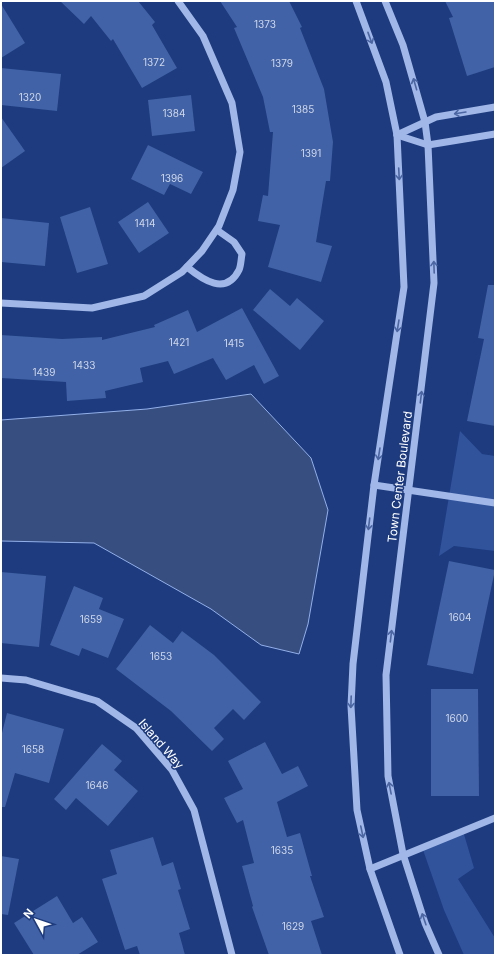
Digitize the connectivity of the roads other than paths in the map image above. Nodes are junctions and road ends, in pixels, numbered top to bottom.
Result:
1 (178, 1) edge
2 (356, 1) edge
3 (385, 1) edge
4 (495, 107) edge
5 (425, 122) junction
6 (495, 134) edge
7 (397, 135) junction
8 (428, 145) junction
9 (217, 230) junction
10 (187, 267) junction
11 (1, 303) edge
12 (374, 485) junction
13 (410, 491) junction
14 (495, 503) edge
15 (1, 678) edge
16 (495, 818) edge
17 (403, 854) junction
18 (370, 869) junction
19 (232, 955) edge
20 (400, 955) edge
21 (439, 955) edge

1 - 9 street
2 -> 7 street, Town Center Boulevard
5 -> 3 street, Town Center Boulevard
4 -> 5 street
5 - 7 street
5 - 8 street, Town Center Boulevard
6 - 8 street
7 - 8 street
7 -> 12 street, Town Center Boulevard
13 -> 8 street, Town Center Boulevard
9 - 10 street
9 - 10 street
10 - 11 street
12 - 13 street
12 -> 18 street, Town Center Boulevard
13 - 14 street
17 -> 13 street, Town Center Boulevard
15 - 19 street, Island Way
16 - 17 street
17 - 18 street
21 -> 17 street, Town Center Boulevard
18 - 20 street, Town Center Boulevard

